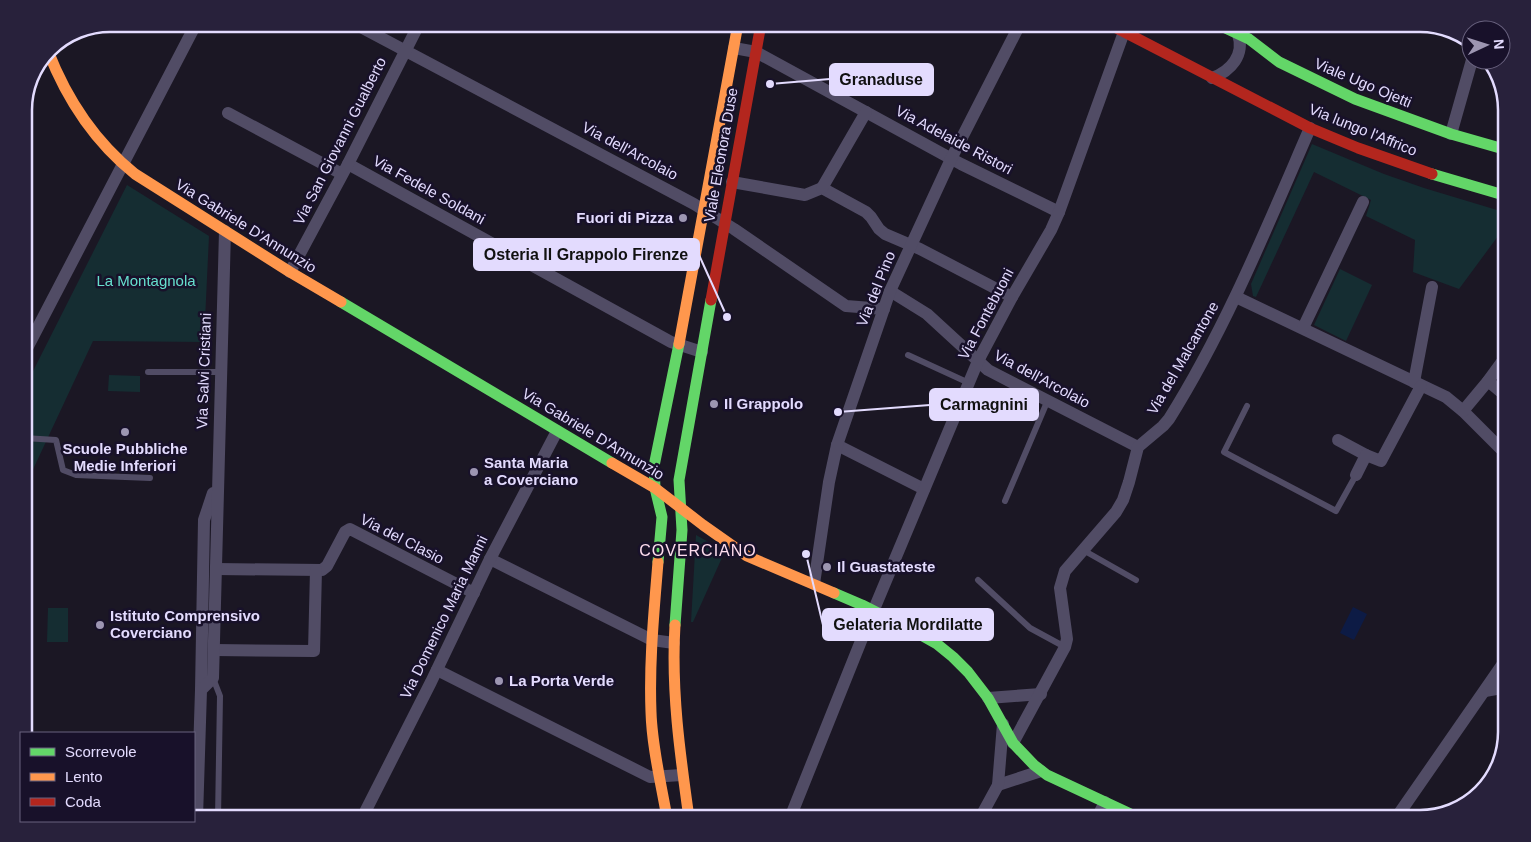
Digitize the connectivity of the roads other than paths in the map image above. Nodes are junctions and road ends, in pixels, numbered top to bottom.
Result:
1 (192, 32) edge
2 (371, 32) edge
3 (415, 32) edge
4 (737, 32) edge
5 (760, 32) edge
6 (1016, 32) edge
7 (1124, 32) joint
8 (1234, 32) edge
9 (1238, 34) junction
10 (734, 48) junction
11 (406, 50) junction
12 (756, 52) junction
13 (52, 60) edge
14 (1469, 70) edge
15 (1212, 78) junction
16 (866, 112) junction
17 (228, 113) dead end
18 (1310, 128) junction
19 (1451, 134) junction
20 (1498, 147) edge
21 (951, 159) junction
22 (122, 165) junction
23 (345, 169) junction
24 (732, 182) junction
25 (822, 188) junction
26 (1498, 190) edge
27 (1363, 202) dead end
28 (704, 210) junction
29 (1059, 212) junction
30 (725, 223) junction
31 (225, 231) junction
32 (912, 246) junction
33 (290, 272) junction
34 (1432, 287) dead end
35 (890, 290) junction
36 (1012, 297) junction
37 (1236, 297) junction
38 (884, 309) junction
39 (1303, 328) junction
40 (33, 337) edge
41 (679, 346) junction
42 (702, 352) junction
43 (908, 355) dead end
44 (978, 362) junction
45 (1498, 367) edge
46 (148, 372) dead end
47 (220, 372) junction
48 (1488, 381) junction
49 (969, 384) junction
50 (1418, 384) junction
51 (1498, 389) edge
52 (1048, 402) junction
53 (1247, 406) dead end
54 (1463, 411) junction
55 (557, 431) junction
56 (33, 439) edge
57 (1338, 440) dead end
58 (837, 445) junction
59 (1498, 446) edge
60 (1138, 447) junction
61 (1366, 454) junction
62 (1356, 475) joint
63 (150, 478) dead end
64 (218, 481) junction
65 (655, 488) junction
66 (924, 489) junction
67 (1005, 501) dead end
68 (681, 507) junction
69 (1084, 550) junction
70 (490, 559) junction
71 (216, 568) junction
72 (316, 570) junction
73 (978, 580) dead end
74 (1136, 580) dead end
75 (814, 584) junction
76 (474, 593) junction
77 (874, 611) junction
78 (652, 640) junction
79 (674, 643) junction
80 (1066, 643) junction
81 (214, 650) junction
82 (437, 670) junction
83 (1498, 672) edge
84 (213, 678) junction
85 (201, 690) junction
86 (1498, 690) edge
87 (1485, 691) junction
88 (1041, 694) junction
89 (988, 698) junction
90 (1004, 724) junction
91 (1014, 743) junction
92 (1041, 771) junction
93 (682, 775) junction
94 (660, 776) junction
95 (998, 785) junction
96 (1105, 802) junction
97 (197, 810) edge
98 (218, 810) edge
99 (366, 810) edge
100 (666, 810) edge
101 (688, 810) edge
102 (793, 810) edge
103 (984, 810) edge
104 (1101, 810) edge
105 (1122, 810) edge
106 (1402, 810) edge

1 - 22 street
2 - 11 street, Via dell'Arcolaio
3 - 11 street, Via San Giovanni Gualberto
4 - 10 main road, Viale Eleonora Duse
5 - 12 main road, Viale Eleonora Duse
6 - 21 street, Via del Pino
7 - 15 main road, Via lungo l'Affrico
7 - 29 street, Via Fontebuoni
8 - 9 main road, Viale Ugo Ojetti
9 - 15 street
9 - 19 main road, Viale Ugo Ojetti
10 - 12 street
10 - 28 main road, Viale Eleonora Duse
11 - 23 street, Via San Giovanni Gualberto
11 - 28 street, Via dell'Arcolaio
12 - 16 street, Via Adelaide Ristori
12 - 24 main road, Viale Eleonora Duse
13 - 22 main road, Via Gabriele D'Annunzio
14 - 19 street
15 - 18 main road, Via lungo l'Affrico
16 - 21 street, Via Adelaide Ristori
16 - 25 street
17 - 23 street, Via Fedele Soldani
18 - 26 main road, Via lungo l'Affrico
18 - 37 street, Via del Malcantone
19 - 20 main road, Viale Ugo Ojetti
21 - 29 street, Via Adelaide Ristori
21 - 32 street, Via del Pino
22 - 31 main road, Via Gabriele D'Annunzio
22 - 40 street
23 - 33 street, Via San Giovanni Gualberto
23 - 41 street, Via Fedele Soldani
24 - 25 street
24 - 30 main road, Viale Eleonora Duse
25 - 32 street
27 - 39 street
28 - 30 street, Via dell'Arcolaio
28 - 41 main road, Viale Eleonora Duse
29 - 36 street, Via Fontebuoni
30 - 38 street, Via dell'Arcolaio
30 - 42 main road, Viale Eleonora Duse
31 - 33 main road, Via Gabriele D'Annunzio
31 - 47 street, Via Salvi Cristiani
32 - 35 street, Via del Pino
32 - 36 street
33 - 55 main road, Via Gabriele D'Annunzio
34 - 50 street
35 - 38 street, Via del Pino
35 - 44 street, Via dell'Arcolaio
36 - 44 street, Via Fontebuoni
37 - 39 street
37 - 60 street, Via del Malcantone
38 - 58 street, Via del Pino
39 - 50 street
41 - 42 street
41 - 65 main road, Viale Eleonora Duse
42 - 68 main road, Viale Eleonora Duse
43 - 49 lane
44 - 49 street, Via Fontebuoni
44 - 52 street, Via dell'Arcolaio
45 - 48 street
46 - 47 lane
47 - 64 street, Via Salvi Cristiani
48 - 51 street
48 - 54 street
49 - 66 street, Via Fontebuoni
50 - 54 street
50 - 61 street
52 - 60 street, Via dell'Arcolaio
52 - 67 lane
53 - 62 lane
54 - 59 street
55 - 65 main road, Via Gabriele D'Annunzio
55 - 70 street, Via Domenico Maria Manni
56 - 63 lane
57 - 61 street
58 - 66 street
58 - 75 street, Via del Pino
60 - 69 street
61 - 62 street
64 - 71 street, Via Salvi Cristiani
64 - 85 street, Via Salvi Cristiani
65 - 68 main road, Via Gabriele D'Annunzio
65 - 78 main road, Viale Eleonora Duse
66 - 77 street, Via Fontebuoni
68 - 75 main road, Via Gabriele D'Annunzio
68 - 79 main road, Viale Eleonora Duse
69 - 74 lane
69 - 80 street
70 - 76 street, Via Domenico Maria Manni
70 - 78 street
71 - 72 street
71 - 81 street, Via Salvi Cristiani
72 - 76 street, Via del Clasio
72 - 81 street
73 - 80 lane
75 - 77 main road, Via Gabriele D'Annunzio
76 - 82 street, Via Domenico Maria Manni
77 - 89 main road, Via Gabriele D'Annunzio
77 - 102 street, Via Fontebuoni
78 - 79 street
78 - 94 main road, Viale Eleonora Duse
79 - 93 main road, Viale Eleonora Duse
80 - 88 street
81 - 84 street, Via Salvi Cristiani
82 - 94 street
82 - 99 street, Via Domenico Maria Manni
83 - 87 street
84 - 85 street
84 - 98 lane
85 - 97 street, Via Salvi Cristiani
86 - 87 street
87 - 106 street
88 - 89 street
88 - 91 street
89 - 90 main road, Via Gabriele D'Annunzio
90 - 91 main road, Via Gabriele D'Annunzio
90 - 95 street
91 - 92 main road, Via Gabriele D'Annunzio
92 - 95 street
92 - 96 main road, Via Gabriele D'Annunzio
93 - 94 street
93 - 101 main road, Viale Eleonora Duse
94 - 100 main road, Viale Eleonora Duse
95 - 103 street
96 - 104 street
96 - 105 main road, Via Gabriele D'Annunzio

